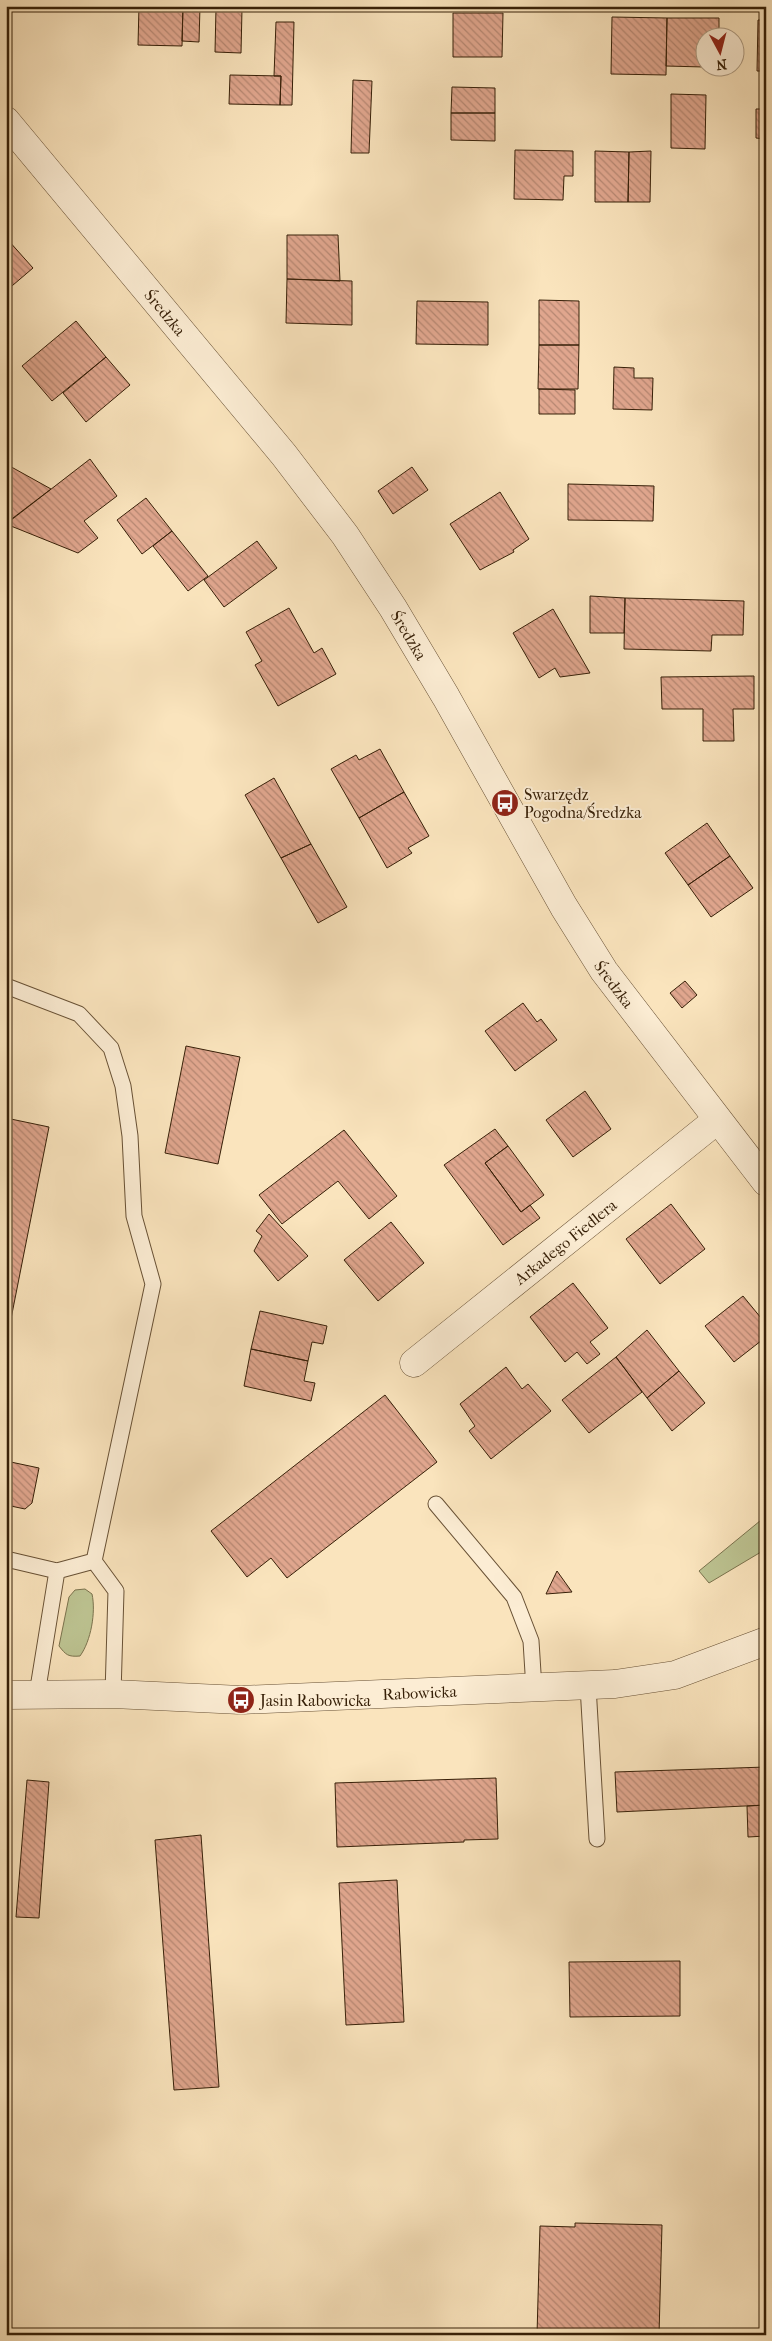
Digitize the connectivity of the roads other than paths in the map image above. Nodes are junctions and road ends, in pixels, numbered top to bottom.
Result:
1 (6, 121) edge
2 (6, 986) edge
3 (717, 1120) junction
4 (766, 1182) edge
5 (414, 1362) dead end
6 (436, 1504) dead end
7 (6, 1558) edge
8 (94, 1561) junction
9 (56, 1571) junction
10 (766, 1641) edge
11 (588, 1686) junction
12 (534, 1689) junction
13 (38, 1694) junction
14 (113, 1694) junction
15 (6, 1695) edge
16 (598, 1839) dead end

1 - 3 street, Średzka
2 - 8 lane
3 - 4 street, Średzka
3 - 5 street, Arkadego Fiedlera
6 - 12 lane
7 - 9 lane
8 - 9 lane
8 - 14 lane
9 - 13 lane
10 - 11 street, Rabowicka
11 - 12 street, Rabowicka
11 - 16 lane
12 - 14 street, Rabowicka
13 - 14 street, Rabowicka
13 - 15 street, Rabowicka

